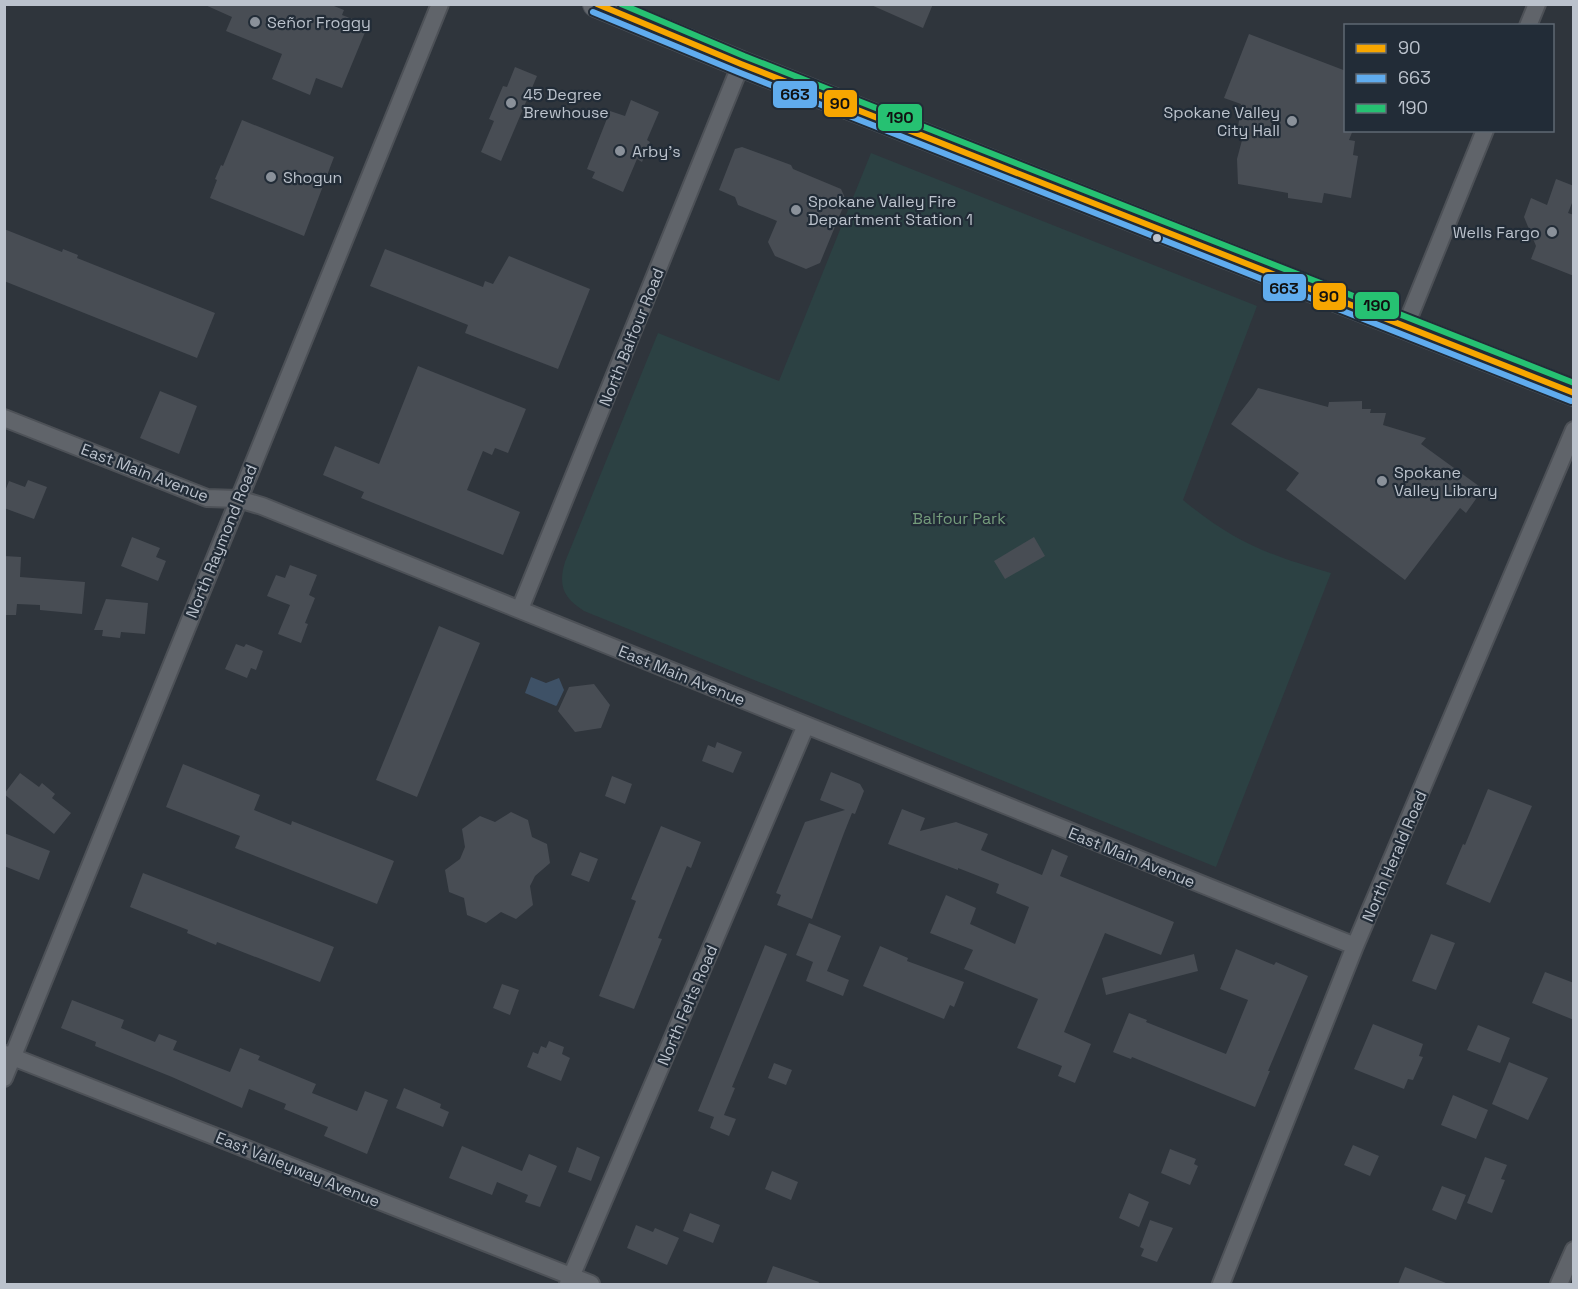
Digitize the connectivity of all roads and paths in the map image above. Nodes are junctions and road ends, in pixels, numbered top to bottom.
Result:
1 (440, 4) edge
2 (596, 4) edge
3 (1537, 4) edge
4 (1529, 24) edge
5 (741, 64) junction
6 (1484, 132) edge
7 (1406, 325) junction
8 (1574, 393) edge
9 (4, 418) edge
10 (1574, 430) edge
11 (238, 499) junction
12 (520, 609) junction
13 (806, 725) junction
14 (1355, 946) junction
15 (9, 1055) edge
16 (4, 1078) edge
17 (1574, 1250) edge
18 (569, 1281) edge
19 (591, 1284) edge
20 (1221, 1284) edge
21 (1559, 1284) edge

1 - 11 street, North Raymond Road
2 - 5 main road
3 - 4 street
5 - 7 main road
5 - 12 street, North Balfour Road
6 - 7 street
7 - 8 main road
9 - 11 street, East Main Avenue
10 - 14 street, North Herald Road
11 - 12 street, East Main Avenue
11 - 15 street, North Raymond Road
12 - 13 street, East Main Avenue
13 - 14 street, East Main Avenue
13 - 18 street, North Felts Road
14 - 20 street, North Herald Road
15 - 16 street, North Raymond Road
15 - 18 street, East Valleyway Avenue
17 - 21 street
18 - 19 street, East Valleyway Avenue

